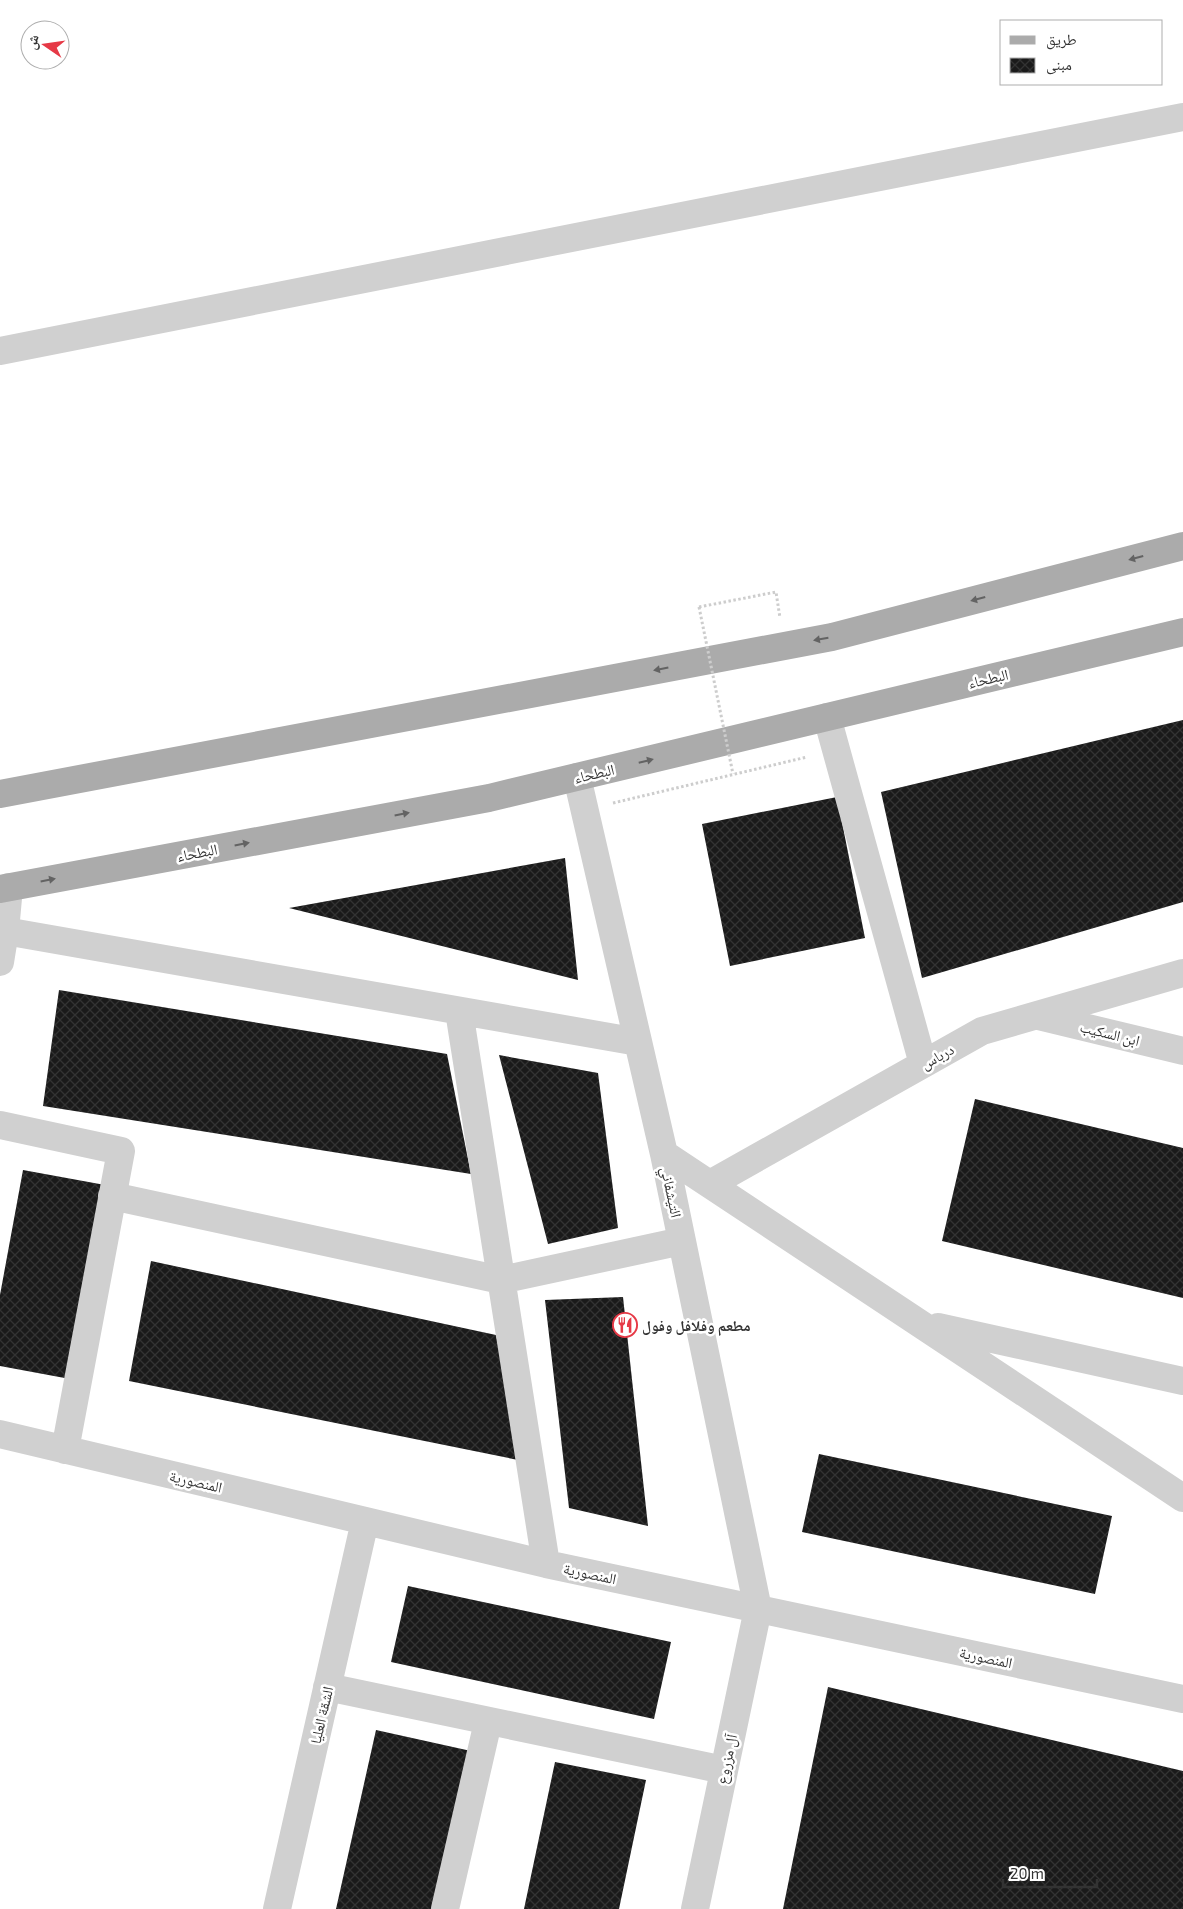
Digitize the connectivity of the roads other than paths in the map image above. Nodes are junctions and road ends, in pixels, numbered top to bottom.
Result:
1 (1183, 116) edge
2 (0, 351) edge
3 (1183, 546) edge
4 (1183, 632) edge
5 (827, 717) junction
6 (576, 777) junction
7 (0, 794) edge
8 (4, 888) edge
9 (5, 931) junction
10 (0, 962) edge
11 (1183, 973) edge
12 (458, 1011) junction
13 (1037, 1015) junction
14 (638, 1042) junction
15 (1183, 1052) edge
16 (923, 1064) junction
17 (0, 1125) edge
18 (664, 1154) junction
19 (710, 1184) junction
20 (112, 1196) junction
21 (682, 1241) junction
22 (501, 1280) junction
23 (922, 1324) junction
24 (1183, 1381) edge
25 (0, 1434) edge
26 (65, 1450) junction
27 (1183, 1498) edge
28 (365, 1521) junction
29 (546, 1564) junction
30 (758, 1609) junction
31 (327, 1687) junction
32 (1183, 1699) edge
33 (488, 1722) junction
34 (724, 1770) junction
35 (277, 1909) edge
36 (445, 1909) edge
37 (694, 1909) edge

1 - 2 street
3 -> 7 main road
4 - 5 main road, البطحاء
6 -> 5 main road, البطحاء
5 - 16 street
8 -> 6 main road, البطحاء
6 - 14 street, التيشفاني
8 - 9 street
9 - 10 street
9 - 12 street
11 - 13 street, درباس
12 - 14 street
12 - 22 street
13 - 15 street, ابن السكيب
13 - 16 street, درباس
14 - 18 street, التيشفاني
16 - 19 street, درباس
17 - 20 street
18 - 19 street
18 - 21 street, التيشفاني
19 - 23 street
20 - 22 street
20 - 26 street
21 - 22 street
21 - 30 street, التيشفاني
22 - 29 street
23 - 24 street
23 - 27 street
25 - 26 street, المنصورية
26 - 28 street, المنصورية
28 - 29 street, المنصورية
28 - 31 street, الشقة العليا
29 - 30 street, المنصورية
30 - 32 street, المنصورية
30 - 34 street, آل مزروع
31 - 33 street
31 - 35 street, الشقة العليا
33 - 34 street
33 - 36 street
34 - 37 street, آل مزروع

